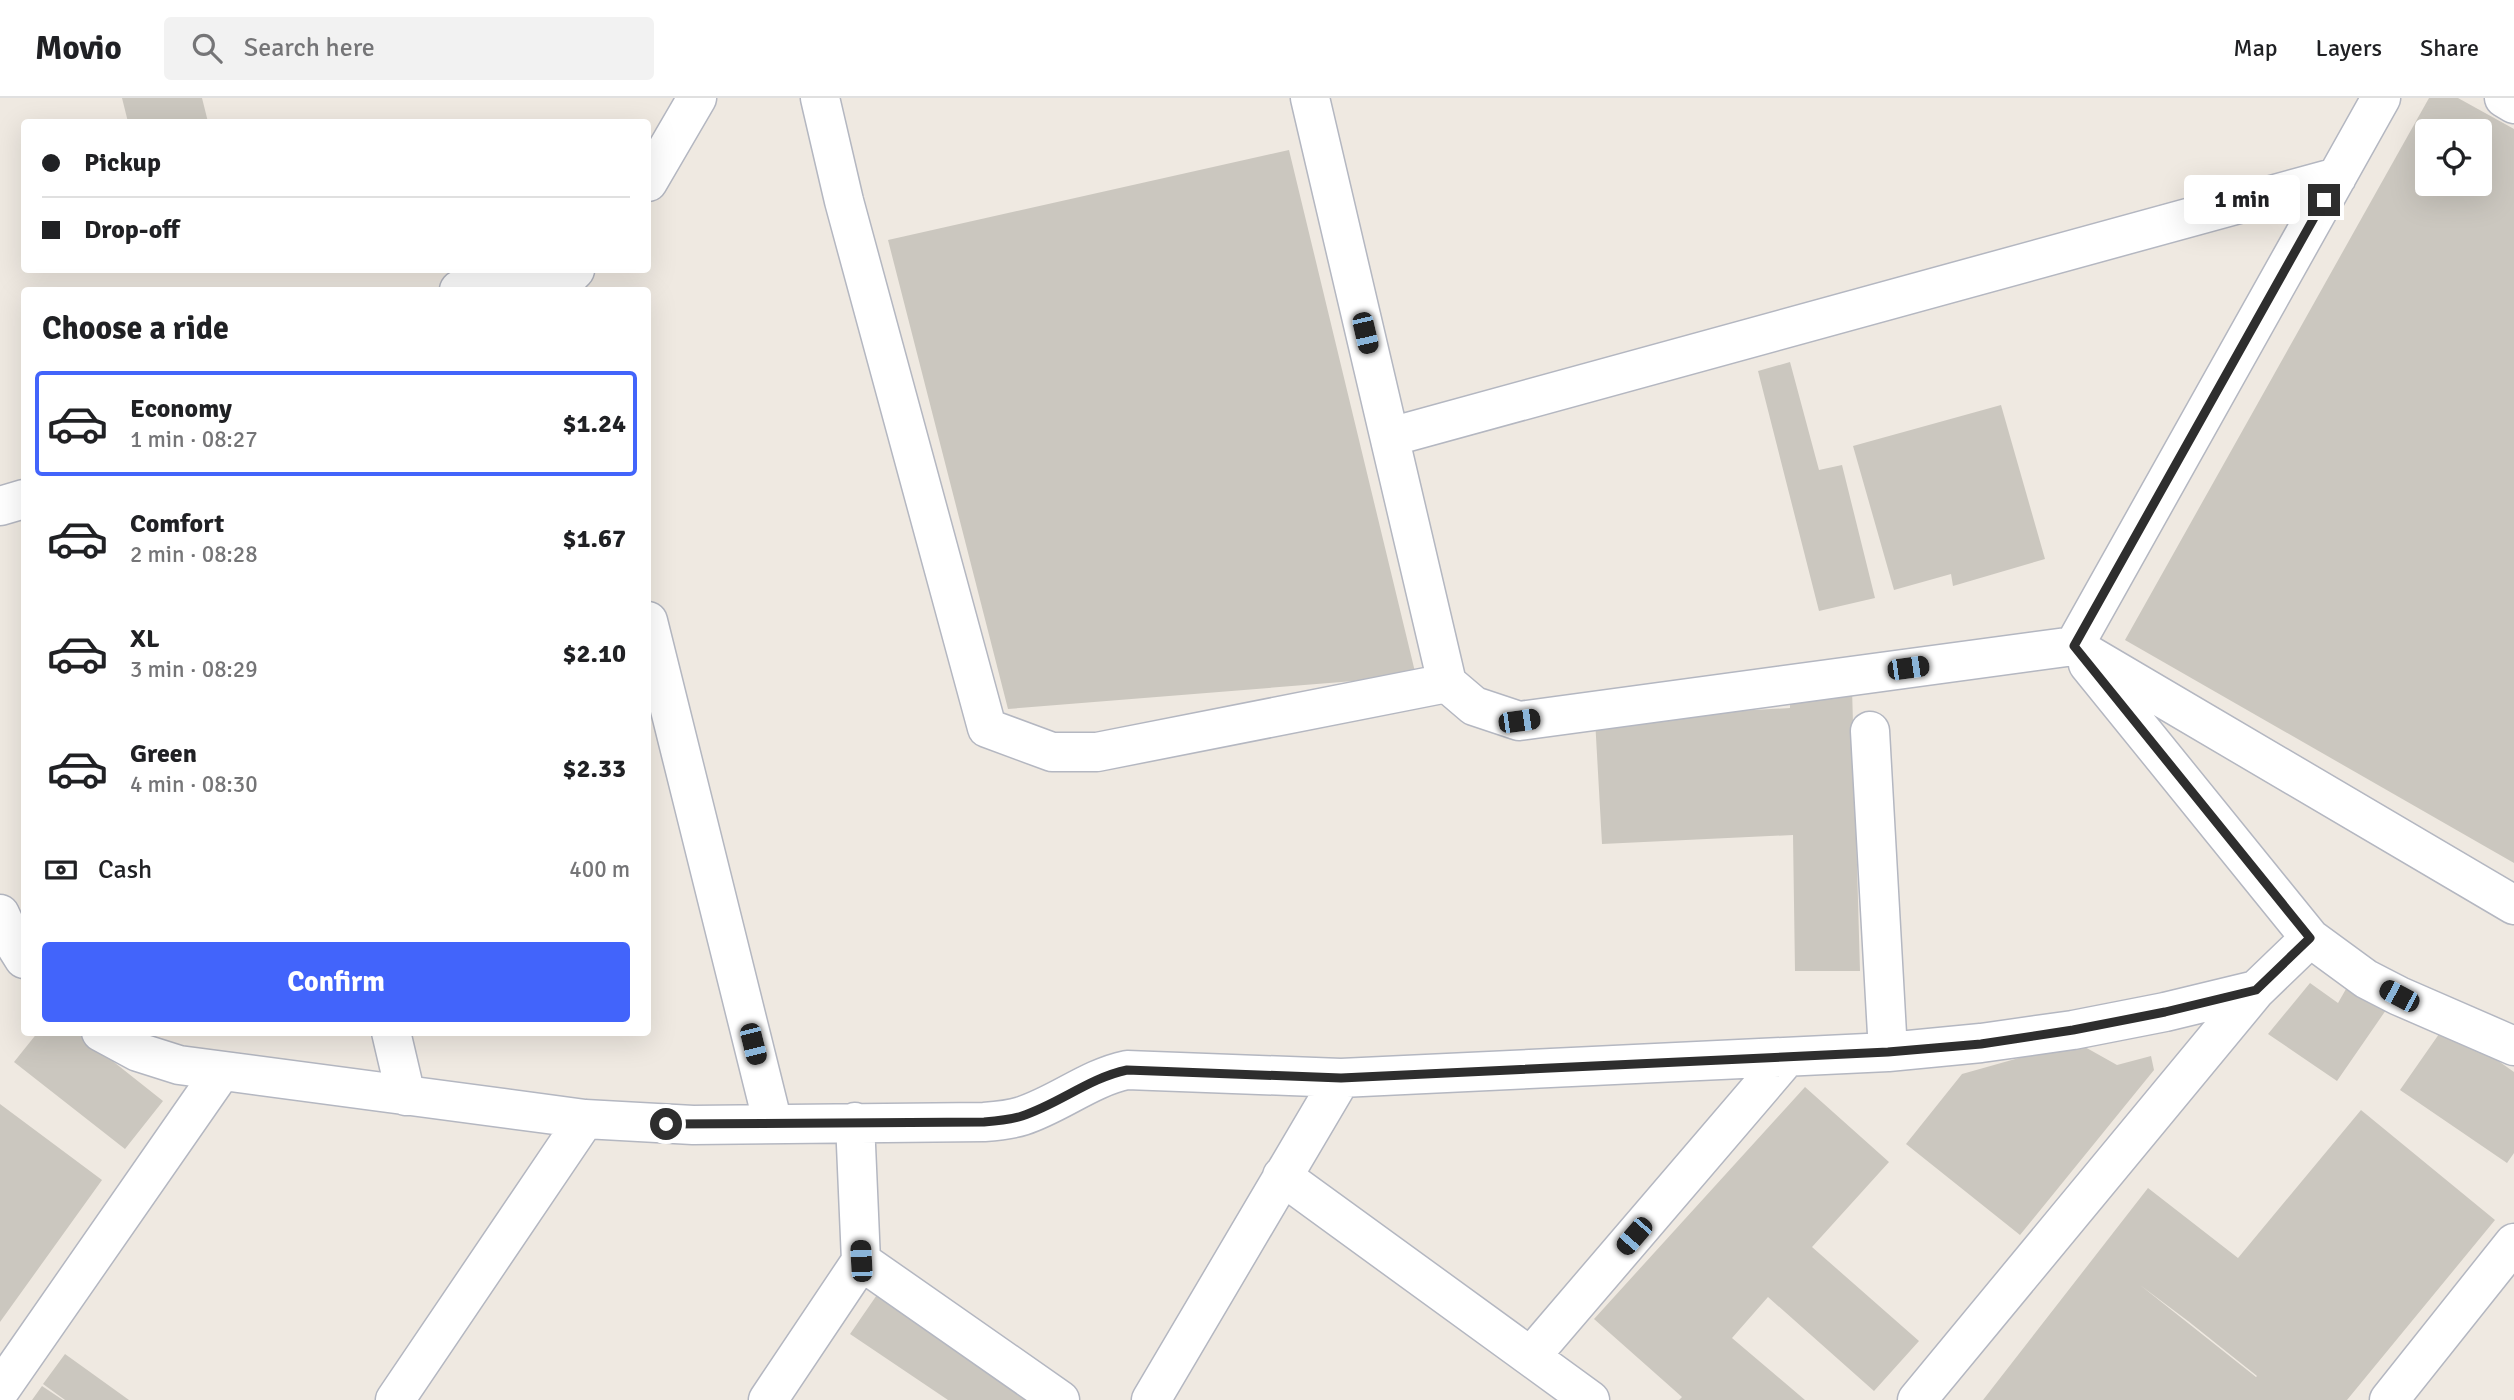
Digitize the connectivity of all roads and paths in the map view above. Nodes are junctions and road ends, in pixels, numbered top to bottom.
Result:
1 (697, 98) edge
2 (820, 98) edge
3 (1310, 98) edge
4 (2381, 98) edge
5 (2504, 98) edge
6 (2514, 104) edge
7 (651, 177) edge
8 (2337, 177) junction
9 (568, 281) edge
10 (495, 287) edge
11 (1390, 437) junction
12 (21, 500) edge
13 (0, 506) edge
14 (651, 633) edge
15 (2074, 646) junction
16 (1447, 684) junction
17 (1870, 732) dead end
18 (2514, 905) edge
19 (0, 914) edge
20 (2310, 938) junction
21 (21, 954) edge
22 (2256, 990) junction
23 (108, 1036) edge
24 (392, 1036) edge
25 (2514, 1046) edge
26 (1888, 1052) junction
27 (1787, 1057) junction
28 (221, 1072) junction
29 (1341, 1078) junction
30 (406, 1096) junction
31 (585, 1119) junction
32 (855, 1122) junction
33 (773, 1124) junction
34 (1282, 1176) junction
35 (2514, 1243) edge
36 (861, 1261) junction
37 (1532, 1355) junction
38 (0, 1390) edge
39 (395, 1400) edge
40 (768, 1400) edge
41 (1060, 1400) edge
42 (1151, 1400) edge
43 (1590, 1400) edge
44 (1917, 1400) edge
45 (2389, 1400) edge

1 - 7 street
2 - 16 street
3 - 11 street
4 - 8 street
5 - 6 street
8 - 11 street
8 - 15 street
9 - 10 street
11 - 16 street
12 - 13 street
14 - 33 street
15 - 16 street
15 - 18 street
15 - 20 street
17 - 26 street
19 - 21 street
20 - 22 street
20 - 25 street
22 - 26 street
22 - 44 street
23 - 28 street
24 - 30 street
26 - 27 street
27 - 29 street
27 - 37 street
28 - 30 street
28 - 38 street
29 - 32 street
29 - 34 street
30 - 31 street
31 - 33 street
31 - 39 street
32 - 33 street
32 - 36 street
34 - 37 street
34 - 42 street
35 - 45 street
36 - 40 street
36 - 41 street
37 - 43 street

